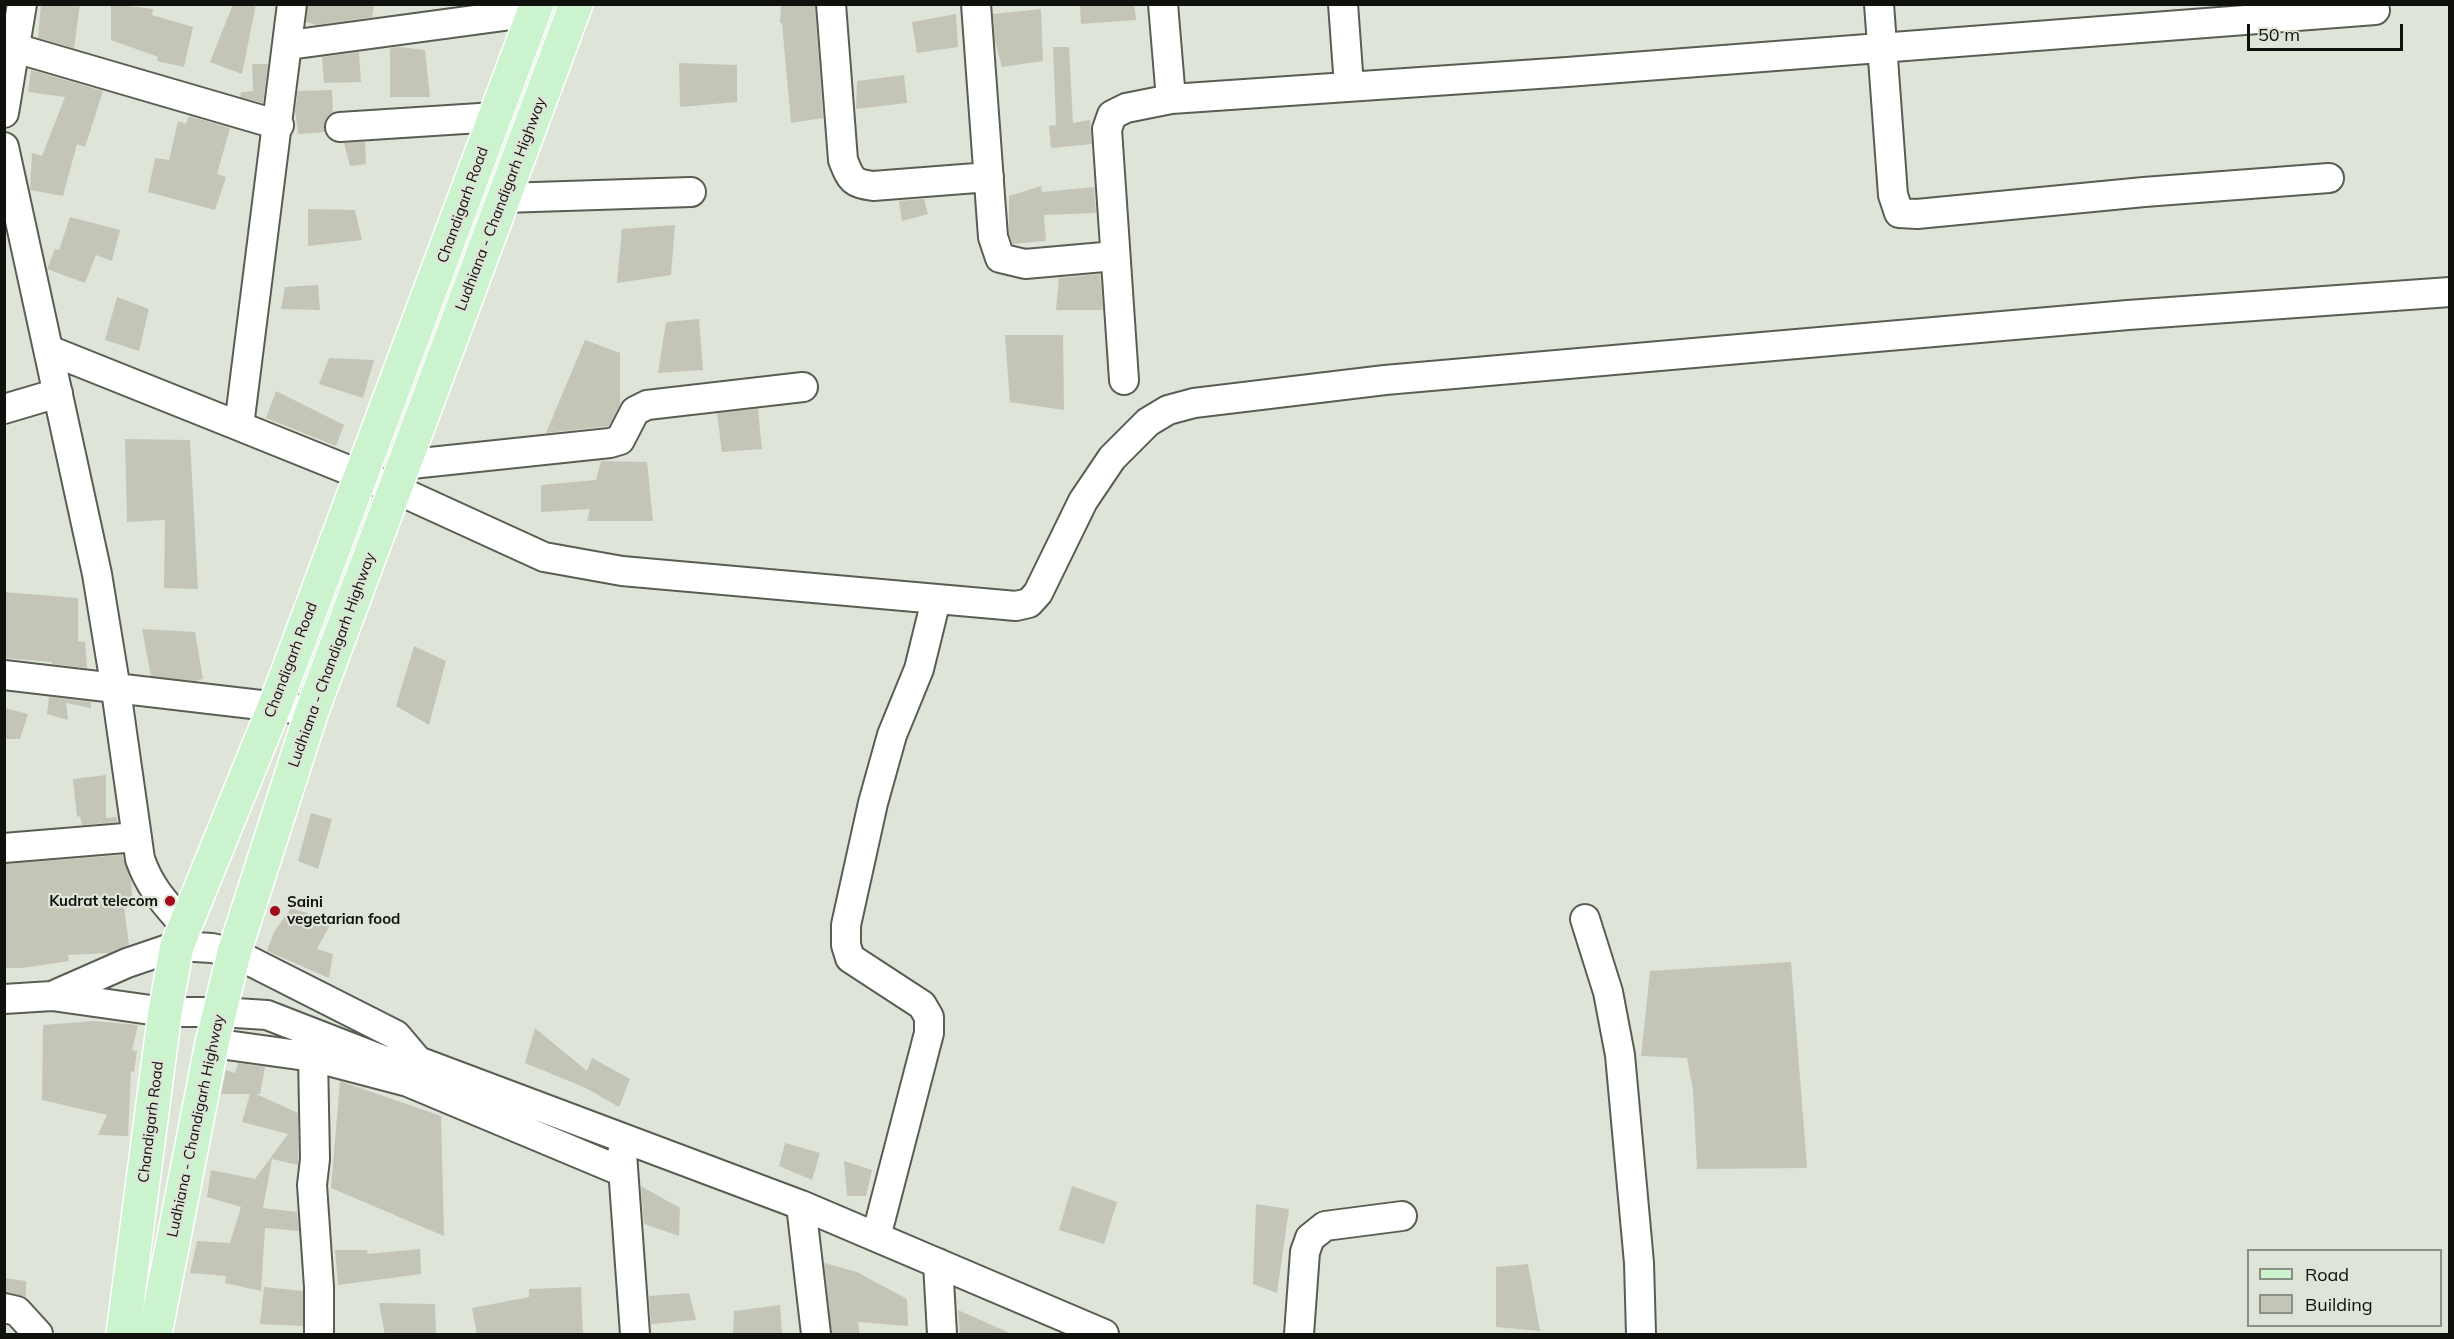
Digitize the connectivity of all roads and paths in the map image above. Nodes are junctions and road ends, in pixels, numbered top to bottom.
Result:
1 (22, 4) edge
2 (292, 4) edge
3 (576, 4) edge
4 (831, 4) edge
5 (976, 4) edge
6 (1163, 4) edge
7 (1343, 4) edge
8 (1879, 4) edge
9 (536, 8) edge
10 (2375, 10) dead end
11 (424, 16) edge
12 (289, 45) junction
13 (15, 48) junction
14 (1882, 48) junction
15 (1349, 86) junction
16 (1171, 99) junction
17 (4, 113) edge
18 (495, 117) junction
19 (279, 125) junction
20 (340, 127) dead end
21 (4, 147) edge
22 (8, 176) edge
23 (988, 177) junction
24 (2329, 178) dead end
25 (691, 192) dead end
26 (503, 198) junction
27 (1115, 256) junction
28 (2450, 292) edge
29 (49, 350) junction
30 (1124, 380) dead end
31 (803, 387) dead end
32 (58, 393) junction
33 (4, 409) edge
34 (239, 426) junction
35 (361, 475) junction
36 (398, 476) junction
37 (936, 600) junction
38 (4, 675) edge
39 (116, 690) junction
40 (274, 708) junction
41 (312, 711) junction
42 (137, 837) junction
43 (4, 848) edge
44 (1585, 919) dead end
45 (181, 936) junction
46 (234, 953) junction
47 (52, 996) junction
48 (4, 999) edge
49 (165, 1012) junction
50 (220, 1012) junction
51 (212, 1043) junction
52 (313, 1057) junction
53 (418, 1061) junction
54 (622, 1137) junction
55 (623, 1172) junction
56 (801, 1205) junction
57 (1402, 1216) dead end
58 (876, 1237) junction
59 (938, 1263) junction
60 (4, 1308) edge
61 (38, 1335) edge
62 (123, 1335) edge
63 (155, 1335) edge
64 (319, 1335) edge
65 (635, 1335) edge
66 (816, 1335) edge
67 (942, 1335) edge
68 (1104, 1335) edge
69 (1299, 1335) edge
70 (1641, 1335) edge

1 - 13 street
2 - 12 street
3 - 26 main road, Ludhiana - Chandigarh Highway
4 - 23 street
5 - 23 street
6 - 16 street
7 - 15 street
8 - 14 street
9 - 11 street
9 - 18 main road, Chandigarh Road
10 - 14 street
11 - 12 street
12 - 19 street
13 - 17 street
13 - 19 street
14 - 15 street
14 - 24 street
15 - 16 street
16 - 27 street
18 - 20 street
18 - 35 main road, Chandigarh Road
19 - 34 street
21 - 22 street
22 - 29 street
23 - 27 street
25 - 26 street
26 - 36 main road, Ludhiana - Chandigarh Highway
27 - 30 street
28 - 37 street
29 - 32 street
29 - 34 street
31 - 36 street
32 - 33 street
32 - 39 street
34 - 35 street
35 - 36 street
35 - 40 main road, Chandigarh Road
36 - 37 street
36 - 41 main road, Ludhiana - Chandigarh Highway
37 - 58 street
38 - 39 street
39 - 40 street
39 - 42 street
40 - 41 street
40 - 45 main road, Chandigarh Road
41 - 46 main road, Ludhiana - Chandigarh Highway
42 - 43 street
42 - 45 street
44 - 70 street
45 - 46 street
45 - 47 street
45 - 49 main road, Chandigarh Road
46 - 50 main road, Ludhiana - Chandigarh Highway
46 - 53 street
47 - 48 street
47 - 49 street
49 - 50 street
49 - 62 main road, Chandigarh Road
50 - 51 main road, Ludhiana - Chandigarh Highway
50 - 53 street
51 - 52 street
51 - 63 main road, Ludhiana - Chandigarh Highway
52 - 55 street
52 - 64 street
53 - 54 street
54 - 55 street
54 - 56 street
55 - 65 street
56 - 58 street
56 - 66 street
57 - 69 street
58 - 59 street
59 - 67 street
59 - 68 street
60 - 61 street

